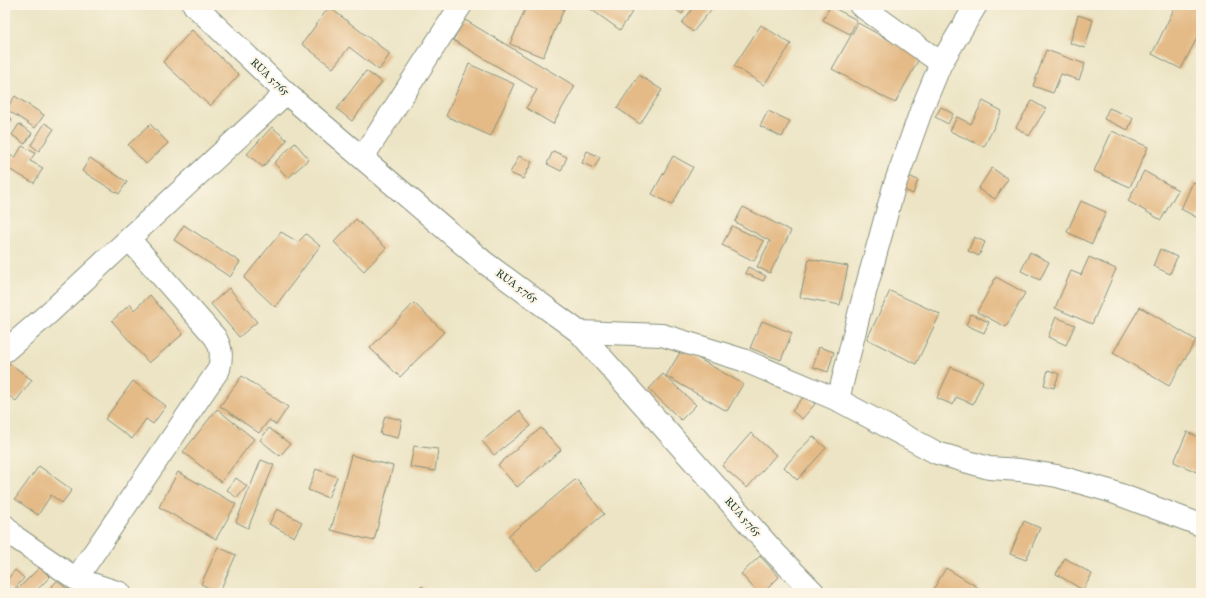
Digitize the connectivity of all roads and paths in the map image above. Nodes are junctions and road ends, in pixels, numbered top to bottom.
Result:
1 (194, 5) edge
2 (461, 5) edge
3 (860, 5) edge
4 (976, 5) edge
5 (941, 63) junction
6 (286, 93) junction
7 (363, 157) junction
8 (129, 239) junction
9 (579, 332) junction
10 (5, 351) edge
11 (838, 400) junction
12 (1201, 524) edge
13 (5, 526) edge
14 (76, 579) junction
15 (120, 593) edge
16 (814, 593) edge

1 - 6 street, RUA 5.765
2 - 7 street
3 - 5 street
4 - 5 street
5 - 11 street
6 - 7 street, RUA 5.765
6 - 8 street
7 - 9 street, RUA 5.765
8 - 10 street
8 - 14 street
9 - 11 street
9 - 16 street, RUA 5.765
11 - 12 street
13 - 14 street
14 - 15 street

